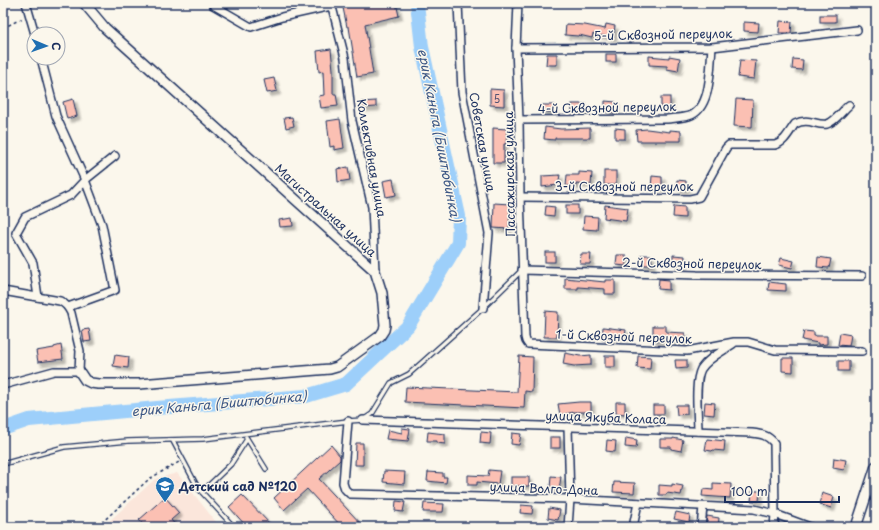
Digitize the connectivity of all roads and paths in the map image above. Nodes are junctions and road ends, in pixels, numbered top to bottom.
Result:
1 (26, 3) edge
2 (84, 3) edge
3 (212, 3) edge
4 (458, 3) edge
5 (518, 3) edge
6 (331, 4) edge
7 (30, 15) junction
8 (33, 26) edge
9 (3, 28) edge
10 (857, 30) dead end
11 (712, 47) junction
12 (516, 48) junction
13 (43, 66) edge
14 (849, 105) dead end
15 (519, 120) junction
16 (115, 156) dead end
17 (85, 180) junction
18 (520, 197) junction
19 (375, 270) junction
20 (522, 270) junction
21 (862, 276) dead end
22 (3, 291) edge
23 (38, 297) junction
24 (68, 307) junction
25 (483, 308) junction
26 (734, 342) junction
27 (528, 344) joint
28 (862, 352) dead end
29 (79, 371) junction
30 (3, 385) edge
31 (348, 420) junction
32 (363, 420) junction
33 (568, 427) junction
34 (698, 431) junction
35 (246, 434) junction
36 (247, 439) junction
37 (173, 441) junction
38 (182, 460) junction
39 (3, 464) edge
40 (876, 466) edge
41 (266, 468) dead end
42 (202, 492) junction
43 (570, 499) junction
44 (638, 502) junction
45 (703, 507) junction
46 (775, 514) junction
47 (97, 527) edge
48 (234, 527) edge
49 (568, 527) edge
50 (633, 527) edge
51 (701, 527) edge
52 (774, 527) edge
53 (810, 527) edge
54 (856, 527) edge

1 - 7 street
2 - 19 street, Магистральная улица
3 - 6 street
4 - 25 street, Советская улица
5 - 12 street, Пассажирская улица
6 - 19 street, Коллективная улица
7 - 8 street
7 - 9 path
10 - 11 street, 5-й Сквозной переулок
11 - 12 street, 5-й Сквозной переулок
11 - 15 street, 4-й Сквозной переулок
12 - 15 street, Пассажирская улица
13 - 17 street
14 - 18 street, 3-й Сквозной переулок
15 - 18 street, Пассажирская улица
16 - 17 street
17 - 23 street
17 - 24 street
18 - 20 street, Пассажирская улица
19 - 29 street, Магистральная улица
20 - 21 street, 2-й Сквозной переулок
20 - 25 lane
20 - 27 street, Пассажирская улица
22 - 23 street
23 - 24 street
24 - 29 street
25 - 32 lane
26 - 27 street, 1-й Сквозной переулок
26 - 28 street, 1-й Сквозной переулок
26 - 34 street
29 - 30 street
31 - 32 lane
31 - 35 lane
31 - 43 street, улица Волго-Дона
32 - 33 street, улица Якуба Коласа
33 - 34 street, улица Якуба Коласа
33 - 43 street
34 - 46 street, улица Якуба Коласа
35 - 36 lane
35 - 37 lane
36 - 41 lane
36 - 42 lane
37 - 38 lane
37 - 39 lane
38 - 42 lane
38 - 47 path
40 - 54 street
42 - 48 lane
43 - 44 street, улица Волго-Дона
43 - 49 street
44 - 45 street, улица Волго-Дона
44 - 50 street
45 - 46 street, улица Волго-Дона
45 - 51 street
46 - 52 street, улица Якуба Коласа
46 - 53 street, улица Волго-Дона

